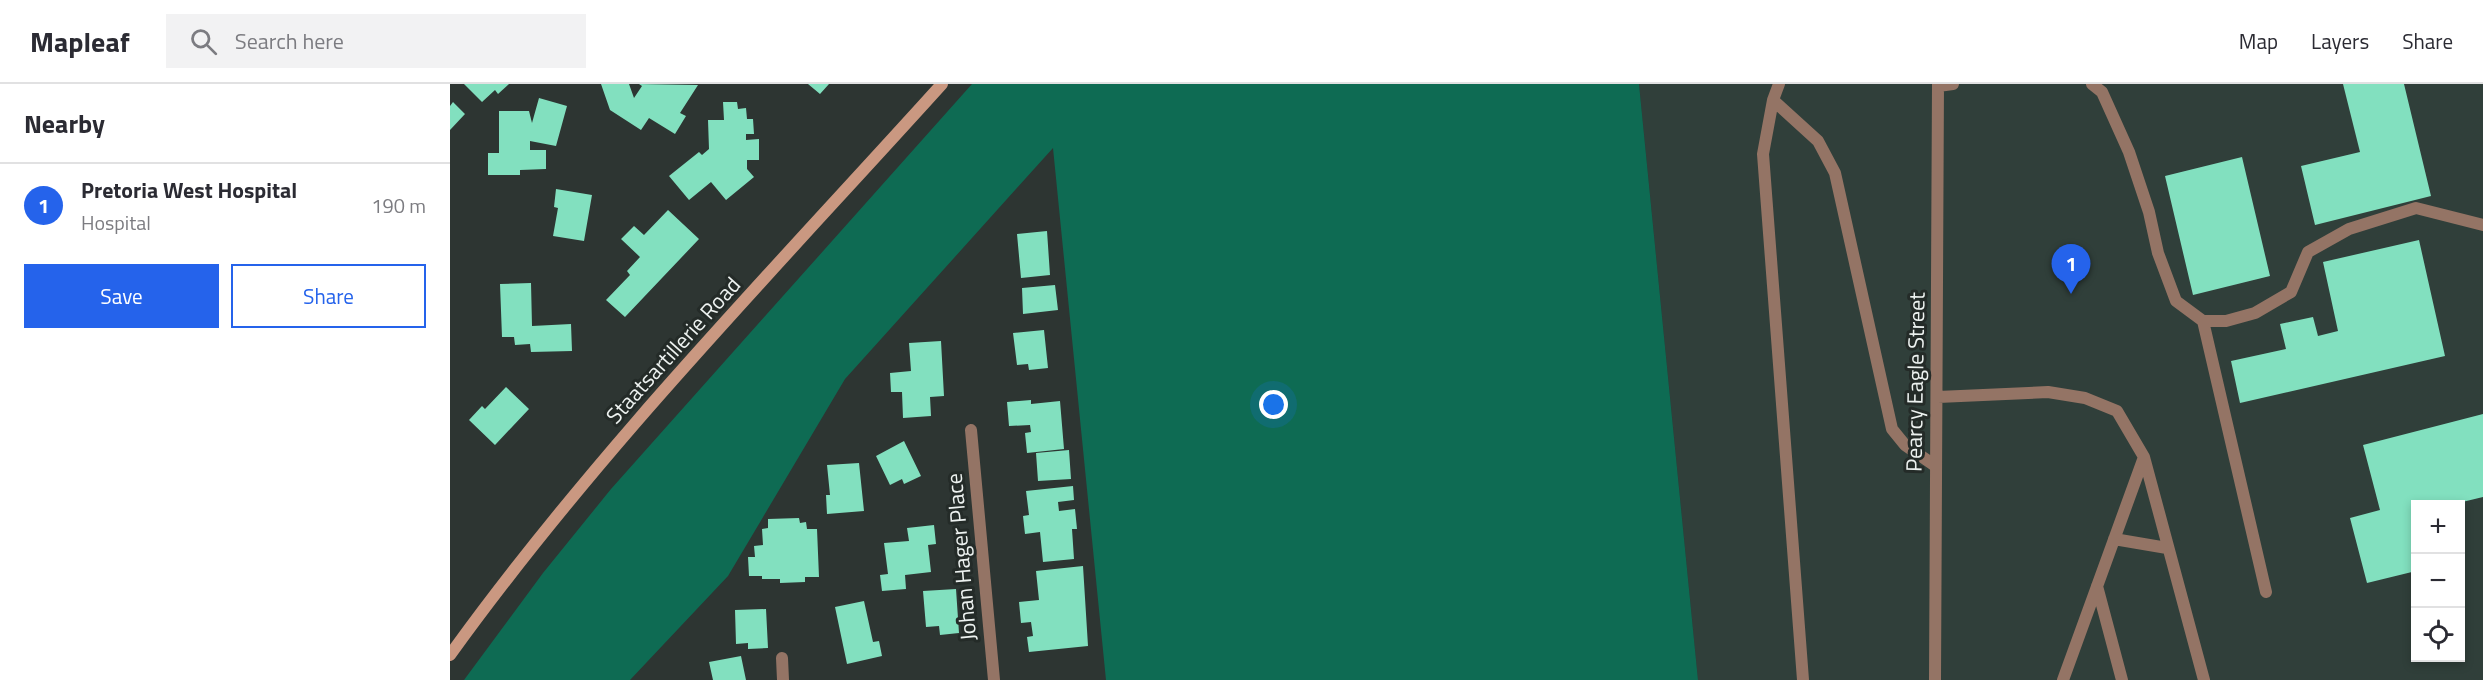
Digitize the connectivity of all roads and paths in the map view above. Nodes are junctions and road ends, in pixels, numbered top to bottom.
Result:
1 (942, 84) edge
2 (1779, 84) edge
3 (1953, 84) edge
4 (2092, 84) edge
5 (1938, 85) edge
6 (1773, 100) junction
7 (2483, 225) edge
8 (2203, 321) junction
9 (1938, 397) junction
10 (971, 430) dead end
11 (2144, 457) junction
12 (1934, 465) junction
13 (2114, 539) junction
14 (2168, 548) junction
15 (2097, 586) junction
16 (2266, 592) dead end
17 (450, 655) edge
18 (782, 658) dead end
19 (783, 680) edge
20 (994, 680) edge
21 (1803, 680) edge
22 (1935, 680) edge
23 (2063, 680) edge
24 (2122, 680) edge
25 (2204, 680) edge

1 - 17 street, Staatsartillerie Road
2 - 6 street
3 - 5 street
4 - 8 street
5 - 9 street, Pearcy Eagle Street
6 - 12 street
6 - 21 street
7 - 8 street
8 - 16 street
9 - 11 street
9 - 12 street, Pearcy Eagle Street
10 - 20 street, Johan Hager Place
11 - 13 street
11 - 14 street
12 - 22 street, Pearcy Eagle Street
13 - 14 street
13 - 15 street
14 - 25 street
15 - 23 street
15 - 24 street
18 - 19 street

